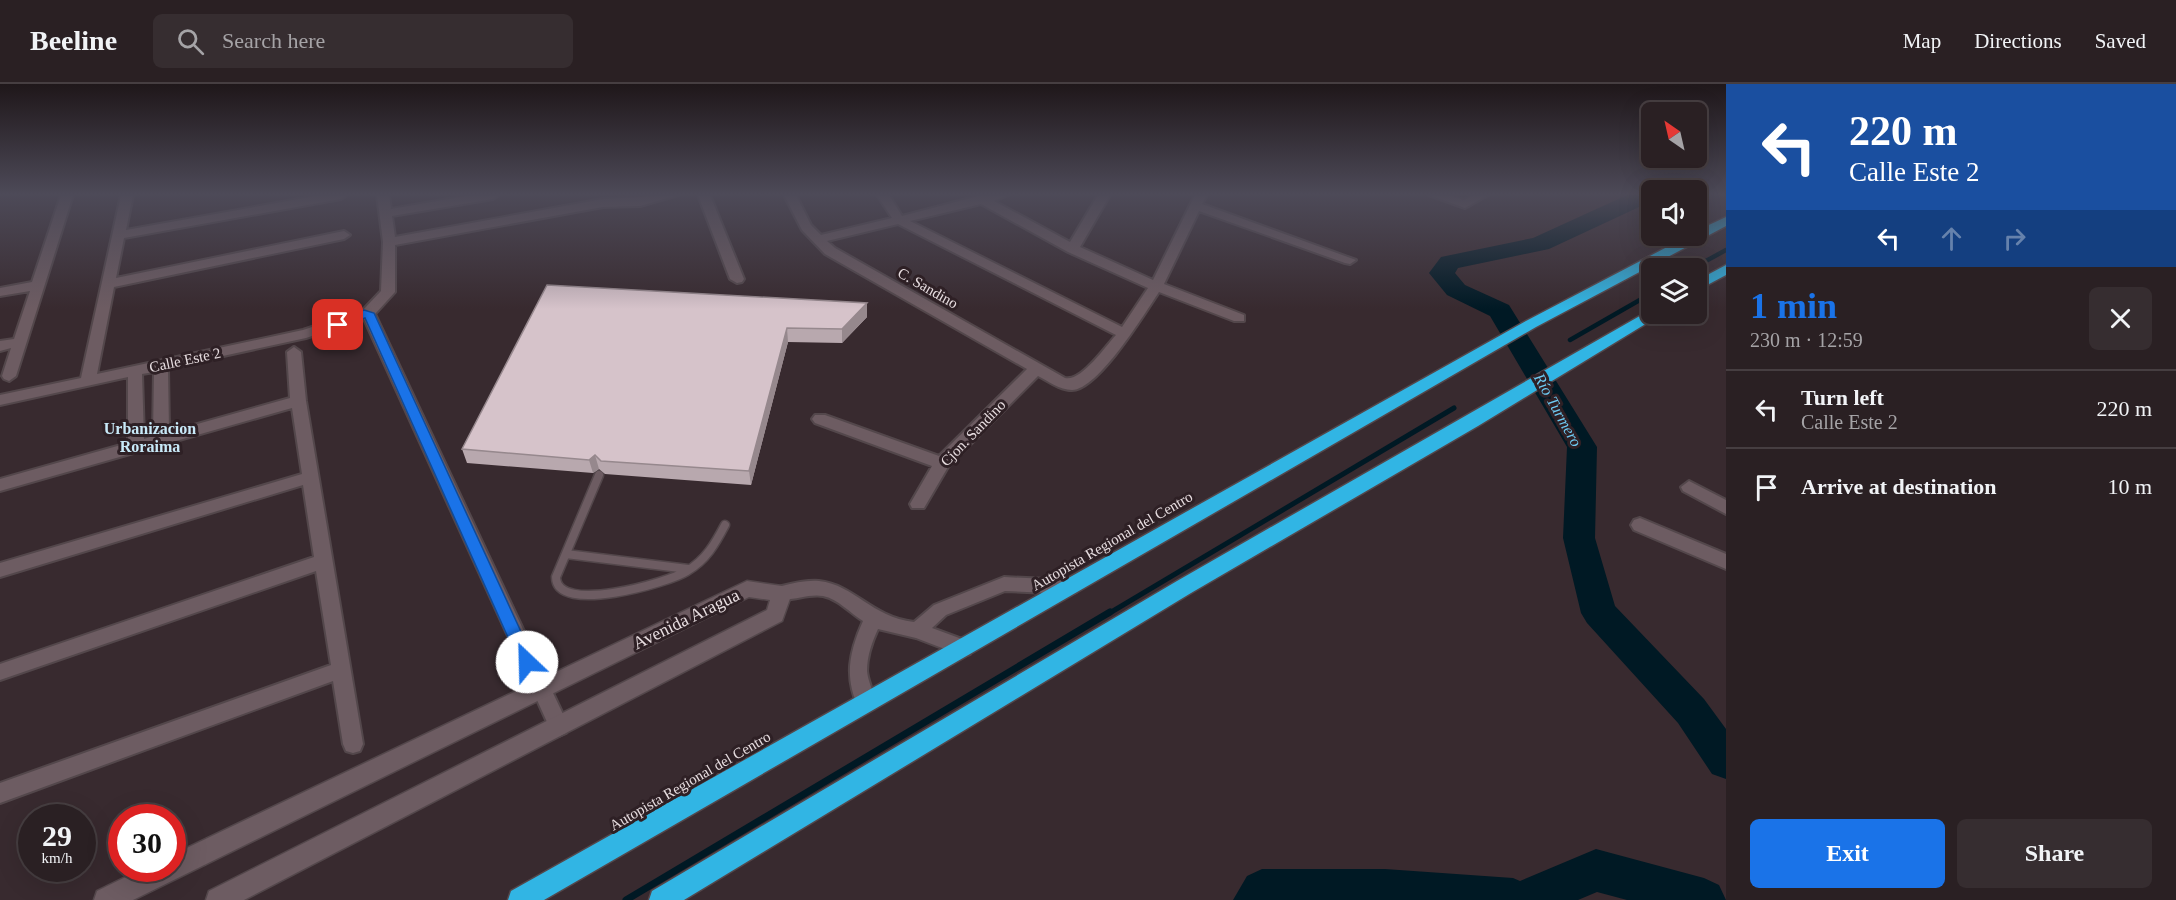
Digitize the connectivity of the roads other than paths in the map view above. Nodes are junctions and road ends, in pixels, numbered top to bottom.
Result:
1 (55, 233) edge
2 (131, 233) edge
3 (388, 233) edge
4 (437, 233) edge
5 (719, 233) edge
6 (813, 233) edge
7 (845, 233) edge
8 (925, 233) edge
9 (1042, 233) edge
10 (1082, 233) edge
11 (1182, 233) edge
12 (1282, 233) edge
13 (1705, 233) edge
14 (120, 235) joint
15 (344, 235) dead end
16 (817, 240) junction
17 (389, 242) junction
18 (1073, 249) junction
19 (1350, 260) dead end
20 (1726, 269) edge
21 (737, 279) dead end
22 (1707, 280) edge
23 (108, 284) junction
24 (39, 285) junction
25 (1156, 286) junction
26 (0, 292) edge
27 (368, 313) junction
28 (1239, 318) dead end
29 (1641, 321) edge
30 (1125, 334) junction
31 (19, 342) junction
32 (0, 346) edge
33 (294, 352) dead end
34 (161, 365) junction
35 (1036, 369) junction
36 (135, 371) junction
37 (9, 376) dead end
38 (88, 381) junction
39 (0, 400) edge
40 (298, 401) junction
41 (820, 419) dead end
42 (161, 440) junction
43 (136, 447) junction
44 (942, 463) junction
45 (599, 475) edge
46 (310, 477) junction
47 (0, 485) edge
48 (1689, 487) dead end
49 (918, 504) dead end
50 (1726, 508) edge
51 (725, 525) dead end
52 (1640, 525) dead end
53 (566, 554) junction
54 (324, 561) junction
55 (1726, 562) edge
56 (690, 569) junction
57 (0, 570) edge
58 (1070, 587) junction
59 (782, 593) junction
60 (873, 619) junction
61 (917, 630) junction
62 (963, 648) junction
63 (341, 670) junction
64 (0, 672) edge
65 (540, 690) junction
66 (866, 703) junction
67 (559, 727) junction
68 (353, 744) dead end
69 (0, 793) edge
70 (186, 861) edge
71 (143, 882) edge
72 (106, 900) edge
73 (218, 900) edge
74 (520, 900) edge
75 (661, 900) edge

1 - 24 street
2 - 14 street
3 - 17 street
4 - 17 street
5 - 21 street
6 - 16 street, C. Sandino
7 - 16 street
8 - 30 street
9 - 18 street
10 - 18 street
11 - 25 street
12 - 19 street
13 - 58 highway, Autopista Regional del Centro
14 - 23 street
15 - 23 street
16 - 35 street, C. Sandino
17 - 27 street
18 - 25 street
20 - 22 highway
23 - 38 street
24 - 26 street
24 - 31 street
25 - 28 street
25 - 30 street
27 - 34 street, Calle Este 2
27 - 65 street
29 - 75 highway
30 - 35 street, C. Sandino
31 - 32 street
31 - 37 street
33 - 40 street
34 - 36 street, Calle Este 2
34 - 42 street
35 - 44 street, Cjon. Sandino
36 - 38 street, Calle Este 2
36 - 43 street
38 - 39 street, Calle Este 2
40 - 42 street
40 - 46 street
41 - 44 street
42 - 43 street
43 - 47 street
44 - 49 street, Cjon. Sandino
45 - 53 lane
46 - 54 street
46 - 57 street
48 - 50 street
51 - 56 lane
52 - 55 street
53 - 56 lane
53 - 56 lane
54 - 63 street
54 - 64 street
58 - 61 street
58 - 62 highway, Autopista Regional del Centro
59 - 60 street
59 - 65 street, Avenida Aragua
59 - 67 street
60 - 61 street
60 - 66 street
61 - 62 street
62 - 66 highway, Autopista Regional del Centro
63 - 68 street
63 - 69 street
65 - 67 street
65 - 70 street, Avenida Aragua
66 - 74 highway, Autopista Regional del Centro
67 - 73 street
71 - 72 street, Avenida Aragua

